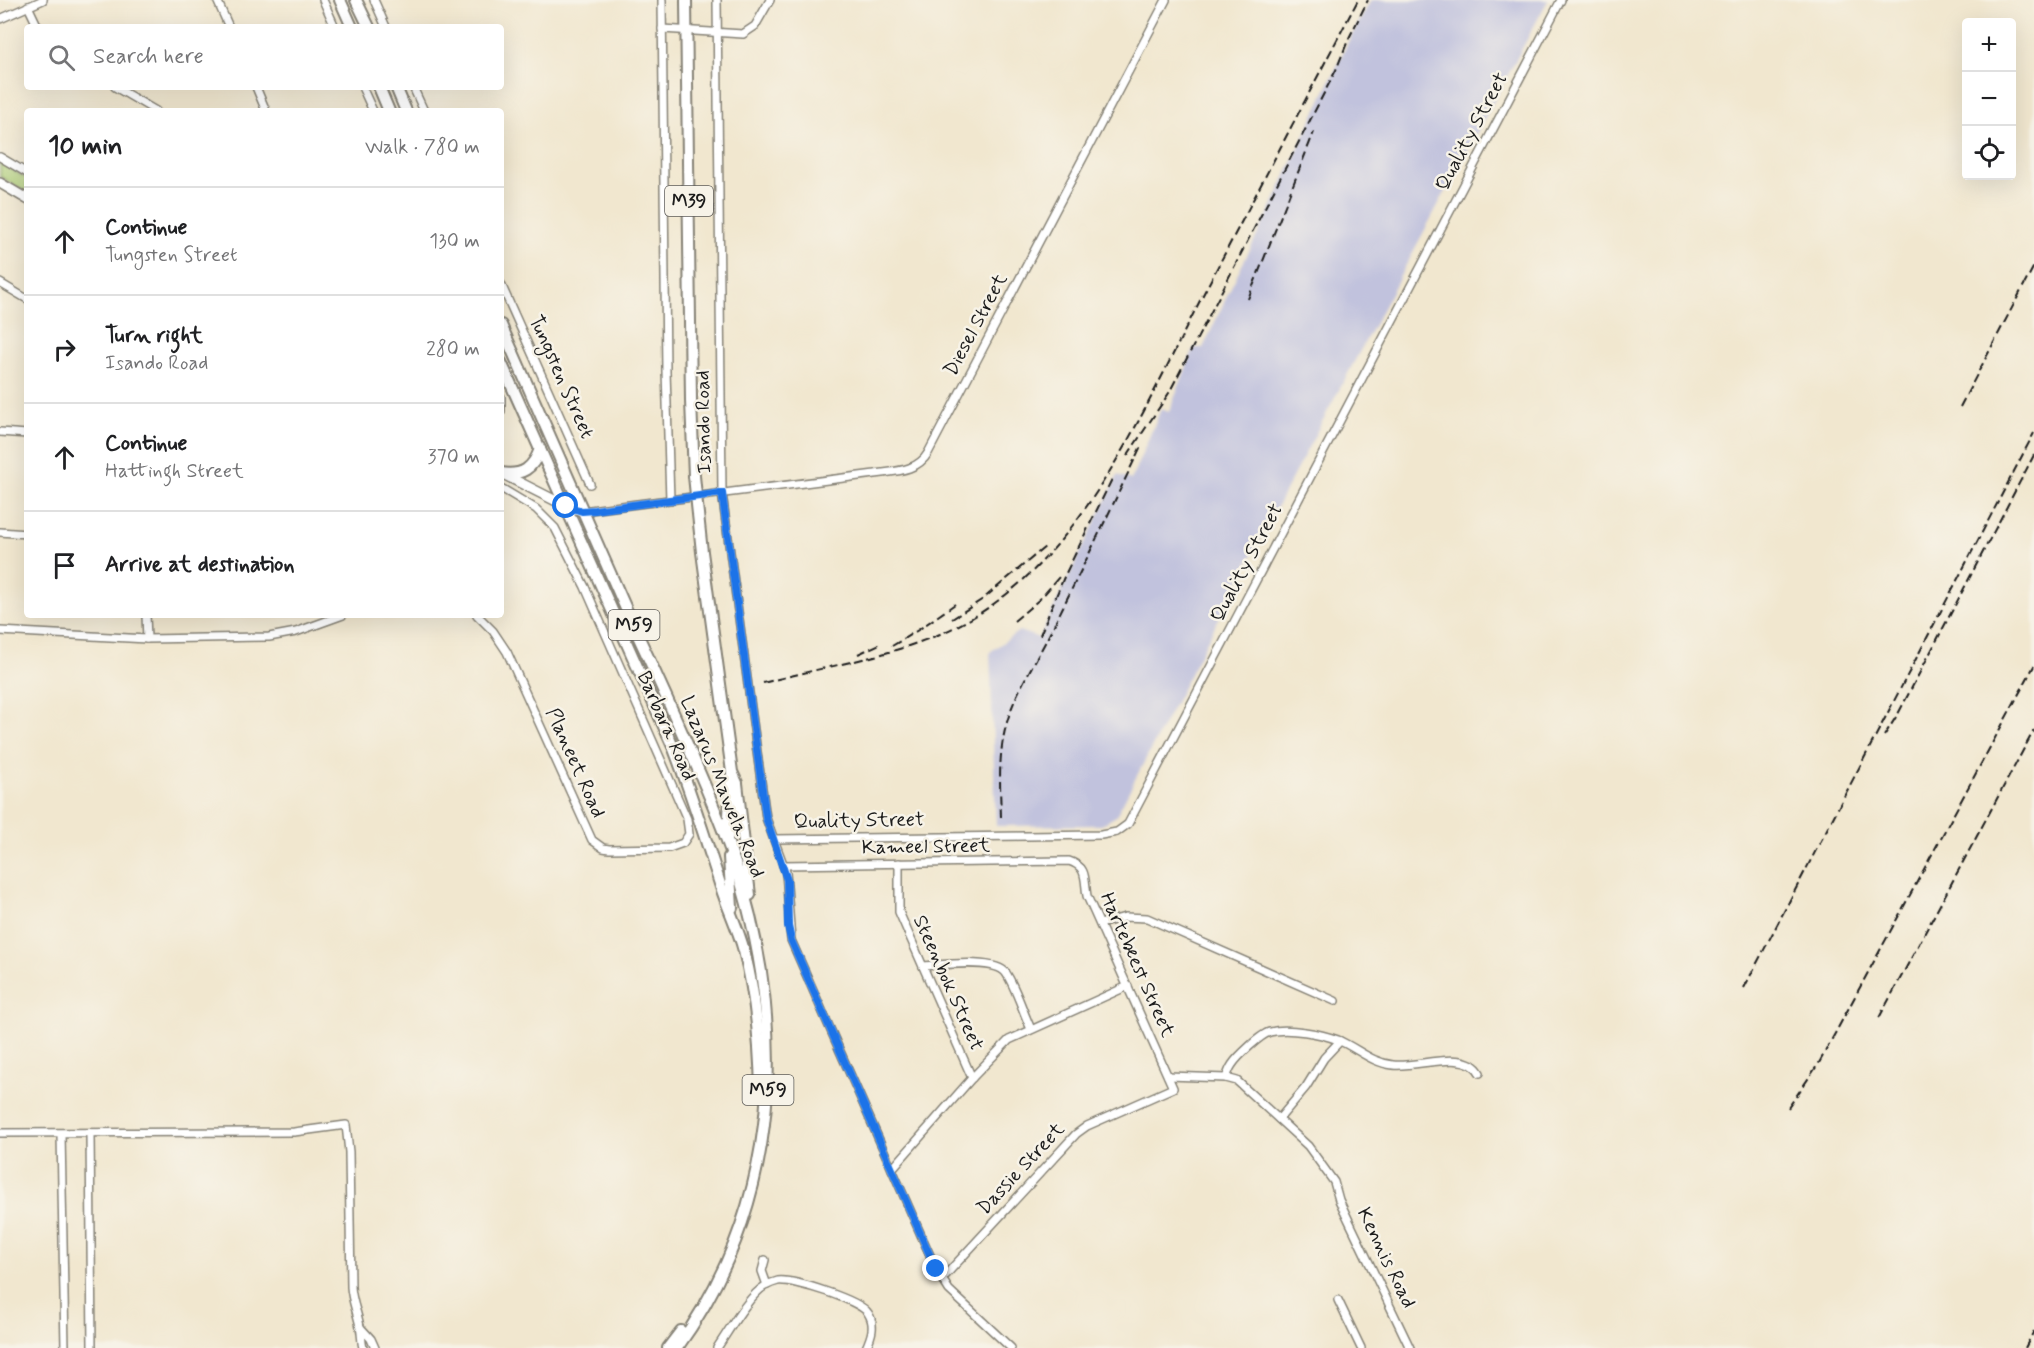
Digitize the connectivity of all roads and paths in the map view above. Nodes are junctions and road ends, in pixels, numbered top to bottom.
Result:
1 (43, 0) edge
2 (217, 0) edge
3 (323, 0) edge
4 (340, 0) edge
5 (356, 0) edge
6 (374, 0) edge
7 (662, 0) edge
8 (686, 0) edge
9 (717, 0) edge
10 (770, 0) edge
11 (1166, 0) edge
12 (1561, 0) edge
13 (28, 6) junction
14 (0, 19) edge
15 (37, 24) edge
16 (228, 24) edge
17 (334, 24) edge
18 (351, 24) edge
19 (368, 24) edge
20 (385, 24) edge
21 (662, 30) junction
22 (687, 30) junction
23 (717, 32) junction
24 (120, 90) edge
25 (257, 90) edge
26 (363, 90) edge
27 (380, 90) edge
28 (397, 90) edge
29 (414, 90) edge
30 (151, 108) edge
31 (265, 108) edge
32 (372, 108) edge
33 (388, 108) edge
34 (405, 108) edge
35 (423, 108) edge
36 (0, 157) edge
37 (24, 171) edge
38 (0, 183) edge
39 (24, 197) edge
40 (0, 283) edge
41 (504, 291) edge
42 (24, 297) edge
43 (504, 332) edge
44 (504, 369) edge
45 (0, 432) edge
46 (24, 434) edge
47 (540, 449) junction
48 (504, 473) edge
49 (504, 475) edge
50 (590, 484) dead end
51 (504, 490) edge
52 (722, 493) junction
53 (696, 496) junction
54 (670, 500) junction
55 (566, 506) junction
56 (582, 511) junction
57 (0, 532) edge
58 (24, 534) edge
59 (146, 618) edge
60 (335, 618) edge
61 (480, 618) edge
62 (0, 631) edge
63 (147, 639) junction
64 (732, 772) junction
65 (687, 838) joint
66 (774, 839) junction
67 (728, 841) junction
68 (1069, 861) joint
69 (898, 863) junction
70 (783, 865) junction
71 (733, 914) junction
72 (1100, 924) junction
73 (754, 931) junction
74 (923, 966) junction
75 (1128, 986) junction
76 (1335, 1001) dead end
77 (1031, 1029) junction
78 (1340, 1041) junction
79 (1480, 1073) dead end
80 (1168, 1077) junction
81 (972, 1078) junction
82 (1226, 1078) junction
83 (1173, 1088) joint
84 (1279, 1119) junction
85 (0, 1133) edge
86 (90, 1133) junction
87 (61, 1134) junction
88 (892, 1169) junction
89 (765, 1260) dead end
90 (942, 1279) junction
91 (767, 1285) junction
92 (1338, 1300) dead end
93 (360, 1327) junction
94 (65, 1348) edge
95 (92, 1348) edge
96 (363, 1348) edge
97 (375, 1348) edge
98 (668, 1348) edge
99 (677, 1348) edge
100 (717, 1348) edge
101 (866, 1348) edge
102 (1011, 1348) edge
103 (1361, 1348) edge
104 (1410, 1348) edge

1 - 13 street
2 - 16 street
3 - 17 street
4 - 18 main road
5 - 19 main road
6 - 20 street
7 - 21 street, Isando Road
8 - 22 main road, Isando Road / M39
9 - 23 street, Isando Road
10 - 23 street
11 - 52 street, Diesel Street
12 - 66 street, Quality Street
13 - 14 street
13 - 15 street
21 - 22 street
21 - 54 street, Isando Road
22 - 23 street
22 - 53 main road, Isando Road / M39
23 - 52 street, Isando Road
24 - 30 street
25 - 31 street
26 - 32 street
27 - 33 main road
28 - 34 main road
29 - 35 street
36 - 37 street
38 - 39 main road
40 - 42 street
41 - 50 street, Tungsten Street
43 - 56 main road, Lazarus Mawela Road / M59
44 - 47 main road, Lazarus Mawela Road / M59
45 - 46 street
47 - 48 main road
47 - 55 main road, Lazarus Mawela Road / M59
49 - 55 main road
51 - 65 street, Barbara Road
52 - 53 street, Diesel Street
52 - 66 street, Isando Road
53 - 54 street
53 - 64 main road, Isando Road / M39
54 - 56 street
55 - 56 main road
55 - 71 main road, Lazarus Mawela Road / M59
56 - 67 main road, Lazarus Mawela Road / M59
57 - 58 street
59 - 63 street
60 - 63 street
61 - 65 street, Planeet Road
62 - 63 street
64 - 67 main road, Isando Road / M39
64 - 73 main road, Isando Road / M39
66 - 70 street, Isando Road
67 - 71 main road, M39
67 - 73 main road, Lazarus Mawela Road / M59
68 - 69 street, Kameel Street
68 - 72 street, Hartebeest Street
69 - 70 street, Kameel Street
69 - 74 street, Steenbok Street
70 - 88 street, Isando Road
71 - 98 main road, Lazarus Mawela Road / M59
72 - 75 street, Hartebeest Street
72 - 76 street
73 - 99 main road, Lazarus Mawela Road / M59
74 - 77 street
74 - 81 street, Steenbok Street
75 - 77 street
75 - 80 street, Hartebeest Street
77 - 81 street
78 - 79 street
78 - 82 street
78 - 84 street
80 - 82 street
80 - 83 street, Hartebeest Street
81 - 88 street
82 - 84 street, Kennis Road
83 - 90 street, Dassie Street
84 - 104 street, Kennis Road
85 - 87 street
86 - 87 street
86 - 93 street
86 - 95 street
87 - 94 street
88 - 90 street, Isando Road
89 - 91 street
90 - 102 street, Isando Road
91 - 100 street
91 - 101 street
92 - 103 street
93 - 96 street
93 - 97 street

